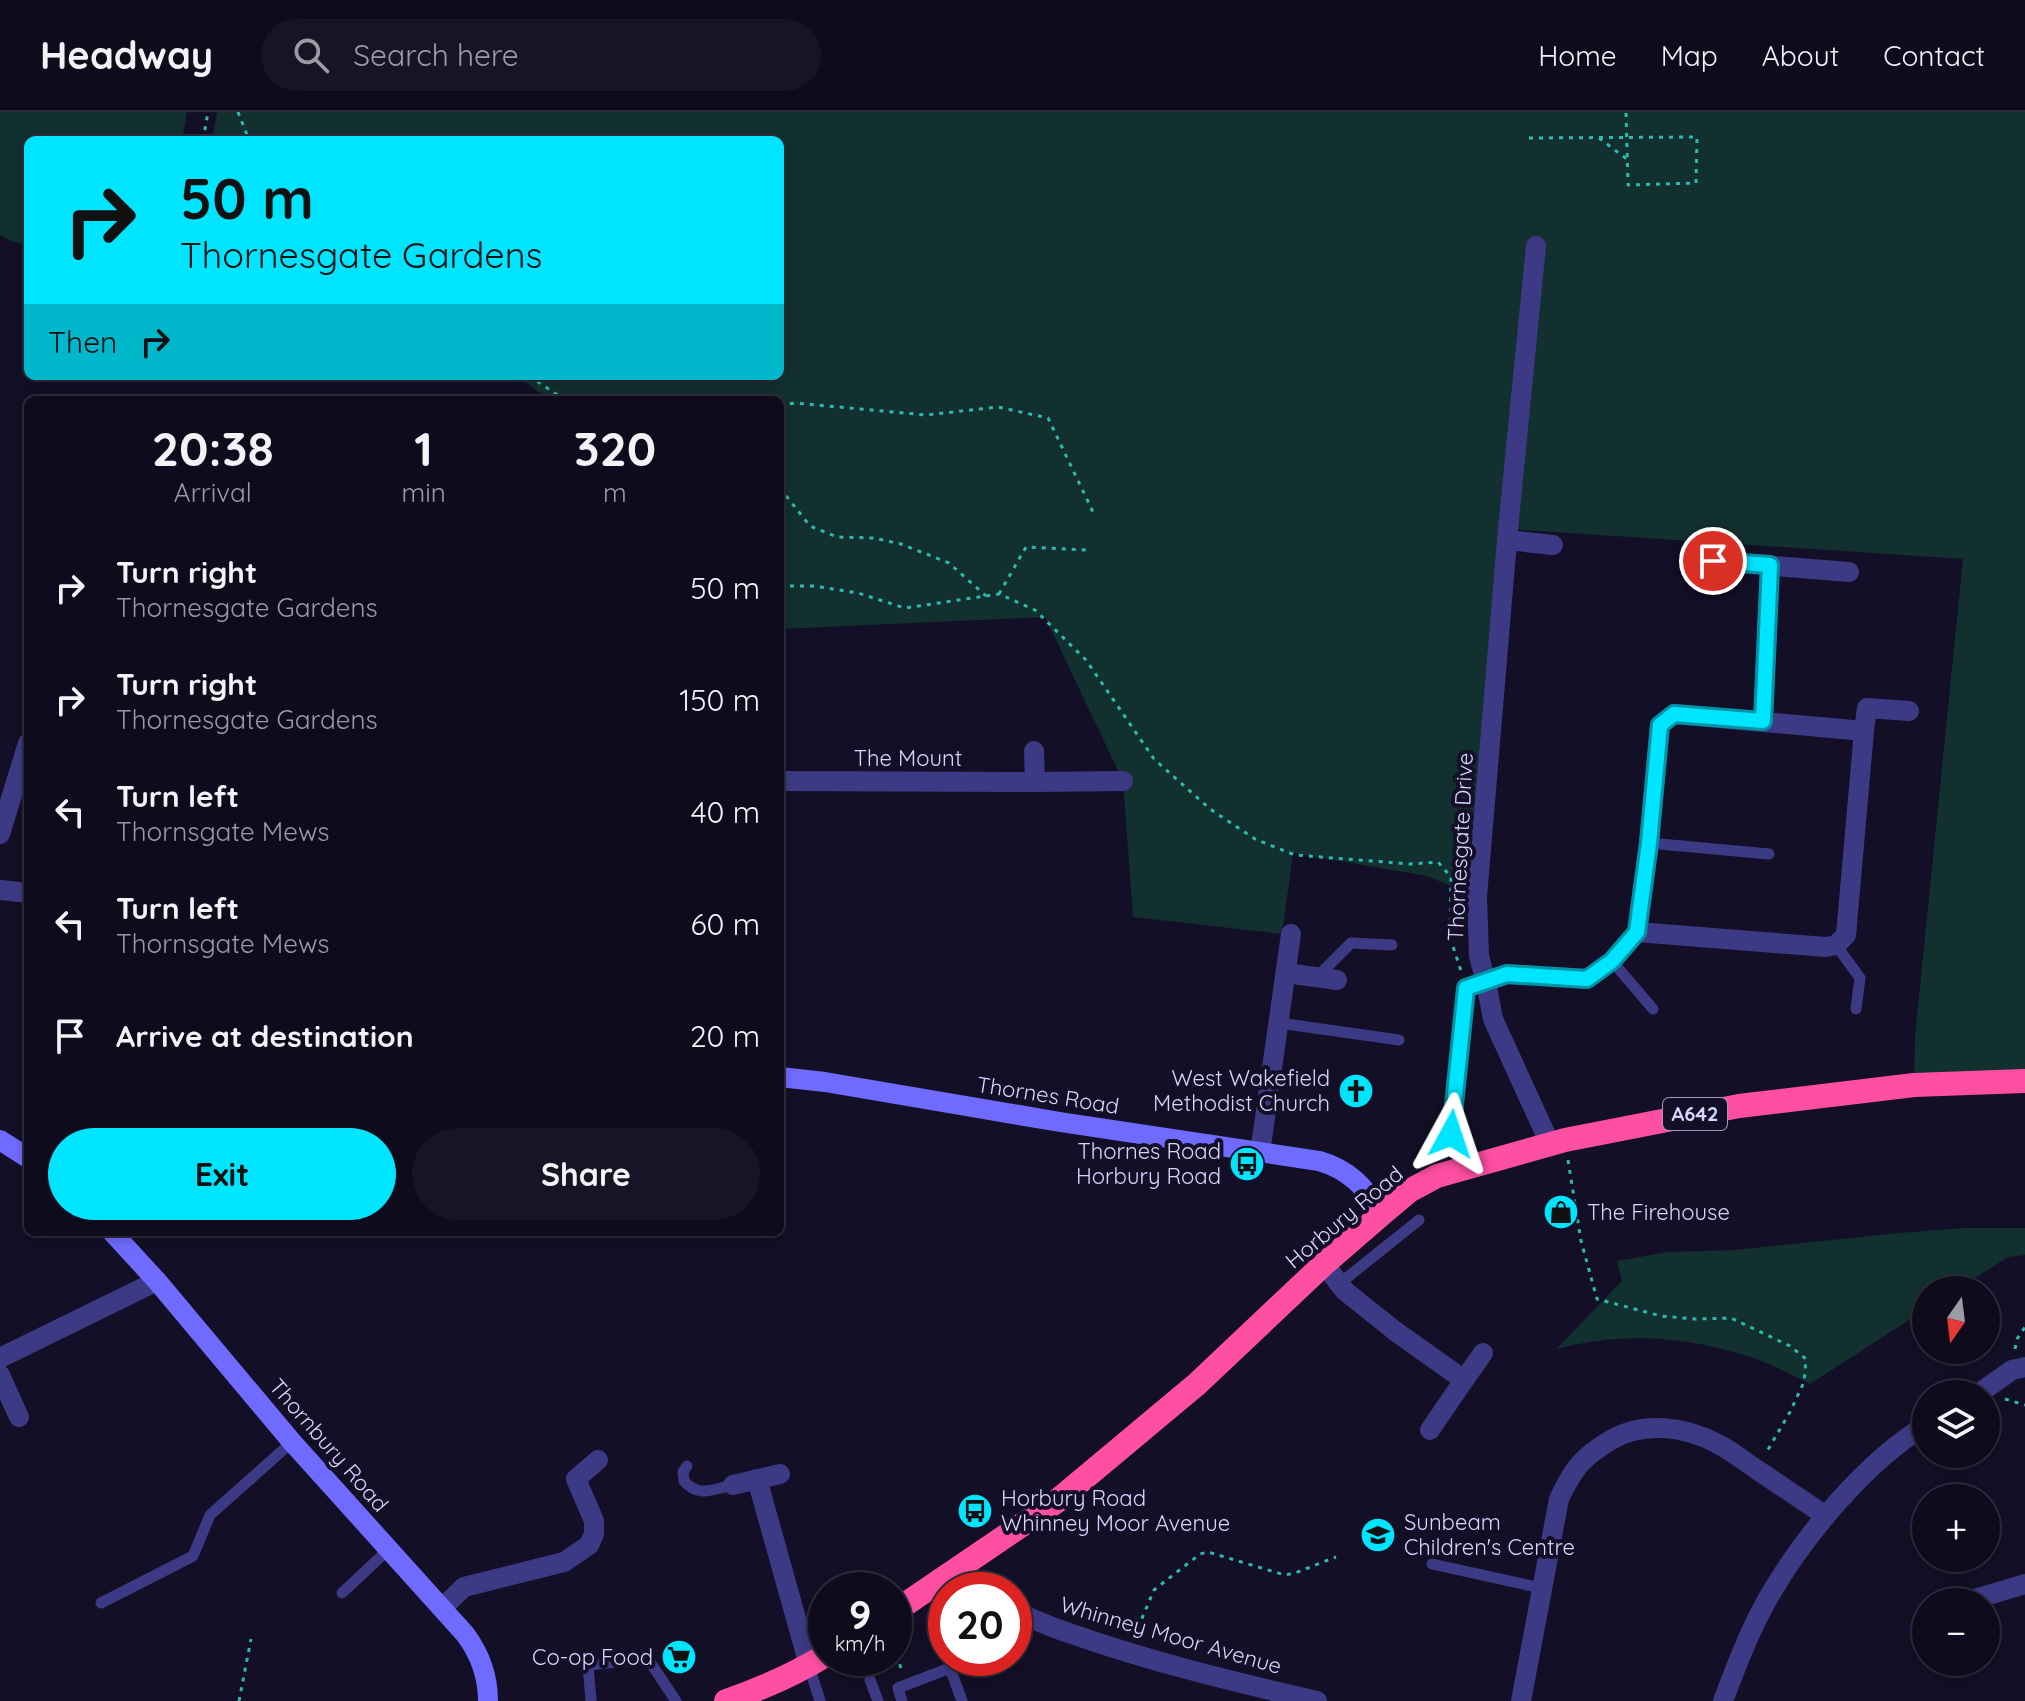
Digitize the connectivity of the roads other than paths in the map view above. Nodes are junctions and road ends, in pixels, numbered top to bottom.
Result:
1 (1536, 246) dead end
2 (1507, 540) junction
3 (1553, 545) dead end
4 (1713, 561) dead end
5 (1770, 565) junction
6 (1849, 572) dead end
7 (1909, 711) dead end
8 (1763, 721) junction
9 (1864, 731) junction
10 (1034, 751) dead end
11 (24, 756) edge
12 (784, 781) edge
13 (1123, 781) dead end
14 (1035, 782) junction
15 (0, 834) edge
16 (1649, 843) junction
17 (1769, 854) dead end
18 (0, 890) edge
19 (24, 893) edge
20 (1637, 932) junction
21 (1291, 934) dead end
22 (1392, 945) dead end
23 (1836, 945) junction
24 (1612, 961) junction
25 (1286, 973) junction
26 (1327, 979) joint
27 (1476, 985) junction
28 (1653, 1009) dead end
29 (1856, 1009) dead end
30 (1279, 1023) junction
31 (1399, 1040) dead end
32 (784, 1077) edge
33 (2025, 1081) edge
34 (0, 1140) edge
35 (1557, 1142) junction
36 (1260, 1153) junction
37 (24, 1155) edge
38 (1464, 1168) junction
39 (1383, 1213) junction
40 (1419, 1220) dead end
41 (116, 1236) edge
42 (1332, 1274) junction
43 (157, 1281) junction
44 (1483, 1353) dead end
45 (0, 1358) edge
46 (2025, 1367) edge
47 (0, 1375) edge
48 (1464, 1380) junction
49 (1998, 1380) edge
50 (19, 1417) dead end
51 (1430, 1430) dead end
52 (1912, 1434) edge
53 (292, 1442) junction
54 (598, 1460) dead end
55 (687, 1466) dead end
56 (780, 1474) dead end
57 (757, 1479) junction
58 (733, 1485) joint
59 (1826, 1516) junction
60 (389, 1549) junction
61 (1432, 1564) dead end
62 (959, 1569) junction
63 (961, 1572) edge
64 (2025, 1584) edge
65 (1541, 1588) junction
66 (2000, 1591) edge
67 (342, 1593) dead end
68 (912, 1600) edge
69 (101, 1603) dead end
70 (442, 1608) junction
71 (1032, 1618) edge
72 (808, 1633) edge
73 (808, 1664) edge
74 (818, 1676) edge
75 (870, 1680) dead end
76 (488, 1701) edge
77 (591, 1701) edge
78 (676, 1701) edge
79 (726, 1701) edge
80 (820, 1701) edge
81 (878, 1701) edge
82 (902, 1701) edge
83 (962, 1701) edge
84 (1317, 1701) edge
85 (1521, 1701) edge
86 (1723, 1701) edge

1 - 2 street, Thornesgate Drive
2 - 3 street
2 - 27 street, Thornesgate Drive
4 - 5 street
5 - 6 street
5 - 8 street
7 - 9 street
8 - 9 street
8 - 16 street
9 - 23 street
10 - 14 street
11 - 15 street
12 - 14 street, The Mount
13 - 14 street, The Mount
16 - 17 lane
16 - 20 street
18 - 19 street
20 - 23 street
20 - 24 street
21 - 25 street
22 - 26 lane
23 - 29 lane
24 - 27 street
24 - 28 lane
25 - 26 street
25 - 30 street
27 - 35 street, Thornesgate Drive
27 - 38 lane
30 - 31 lane
30 - 36 street
32 - 36 main road, Thornes Road
33 - 35 highway, Horbury Road / A642
34 - 37 main road
35 - 38 highway, Horbury Road / A642
36 - 39 main road, Thornes Road
38 - 39 highway, Horbury Road / A642
39 - 42 highway, Horbury Road / A642
40 - 42 lane
41 - 43 main road, Thornbury Road
42 - 48 street
42 - 62 highway, Horbury Road / A642
43 - 45 street
43 - 53 main road, Thornbury Road
44 - 48 street
46 - 49 street
47 - 50 street
48 - 51 street
52 - 59 street
53 - 60 main road, Thornbury Road
53 - 69 lane
54 - 70 street
55 - 58 lane
56 - 57 street
57 - 58 street
57 - 72 street
59 - 65 street
59 - 86 street
60 - 67 lane
60 - 70 main road, Thornbury Road
61 - 65 lane
62 - 63 street
62 - 68 highway, Horbury Road / A642
64 - 66 street
65 - 85 street
70 - 76 main road, Thornbury Road
71 - 84 street, Whinney Moor Avenue
73 - 79 highway
74 - 80 lane
75 - 81 lane
77 - 78 lane
82 - 83 lane

